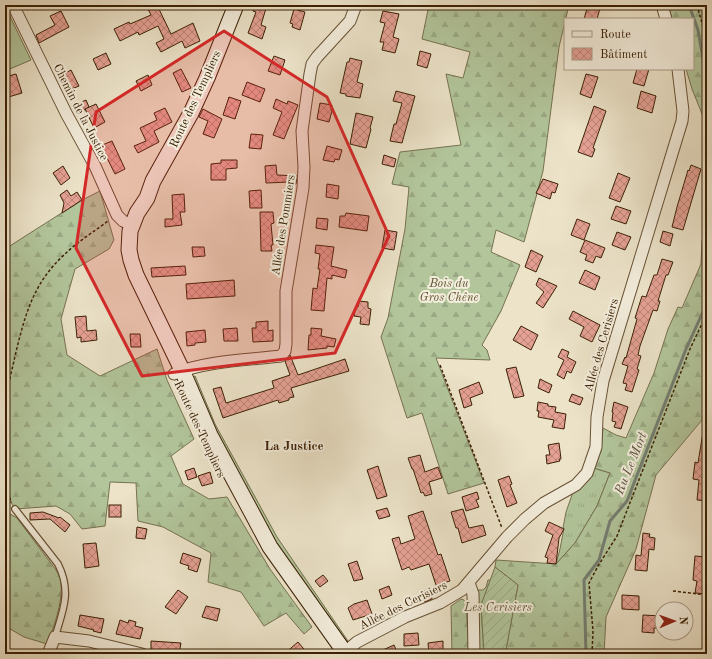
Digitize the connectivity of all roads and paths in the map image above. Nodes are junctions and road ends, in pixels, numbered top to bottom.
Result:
1 (13, 5) edge
2 (236, 5) edge
3 (356, 5) edge
4 (662, 5) edge
5 (697, 5) edge
6 (666, 18) edge
7 (5, 30) edge
8 (707, 41) edge
9 (5, 54) edge
10 (678, 70) edge
11 (125, 220) junction
12 (707, 313) edge
13 (440, 365) dead end
14 (178, 372) junction
15 (5, 449) edge
16 (5, 478) edge
17 (15, 509) joint
18 (507, 537) junction
19 (469, 583) junction
20 (673, 591) dead end
21 (707, 595) edge
22 (55, 637) junction
23 (48, 654) edge
24 (142, 654) edge
25 (342, 654) edge
26 (474, 654) edge
27 (592, 654) edge

1 - 11 street, Chemin de la Justice
2 - 11 main road, Route des Templiers
3 - 14 street, Allée des Pommiers
4 - 6 street
5 - 8 path
7 - 9 path
10 - 18 street, Allée des Cerisiers
11 - 14 main road, Route des Templiers
11 - 15 path
12 - 27 path
13 - 18 path
14 - 25 main road, Route des Templiers
16 - 17 path
17 - 22 lane
18 - 19 street, Allée des Cerisiers
19 - 25 street, Allée des Cerisiers
19 - 26 street
20 - 21 path
22 - 23 street
22 - 24 street

